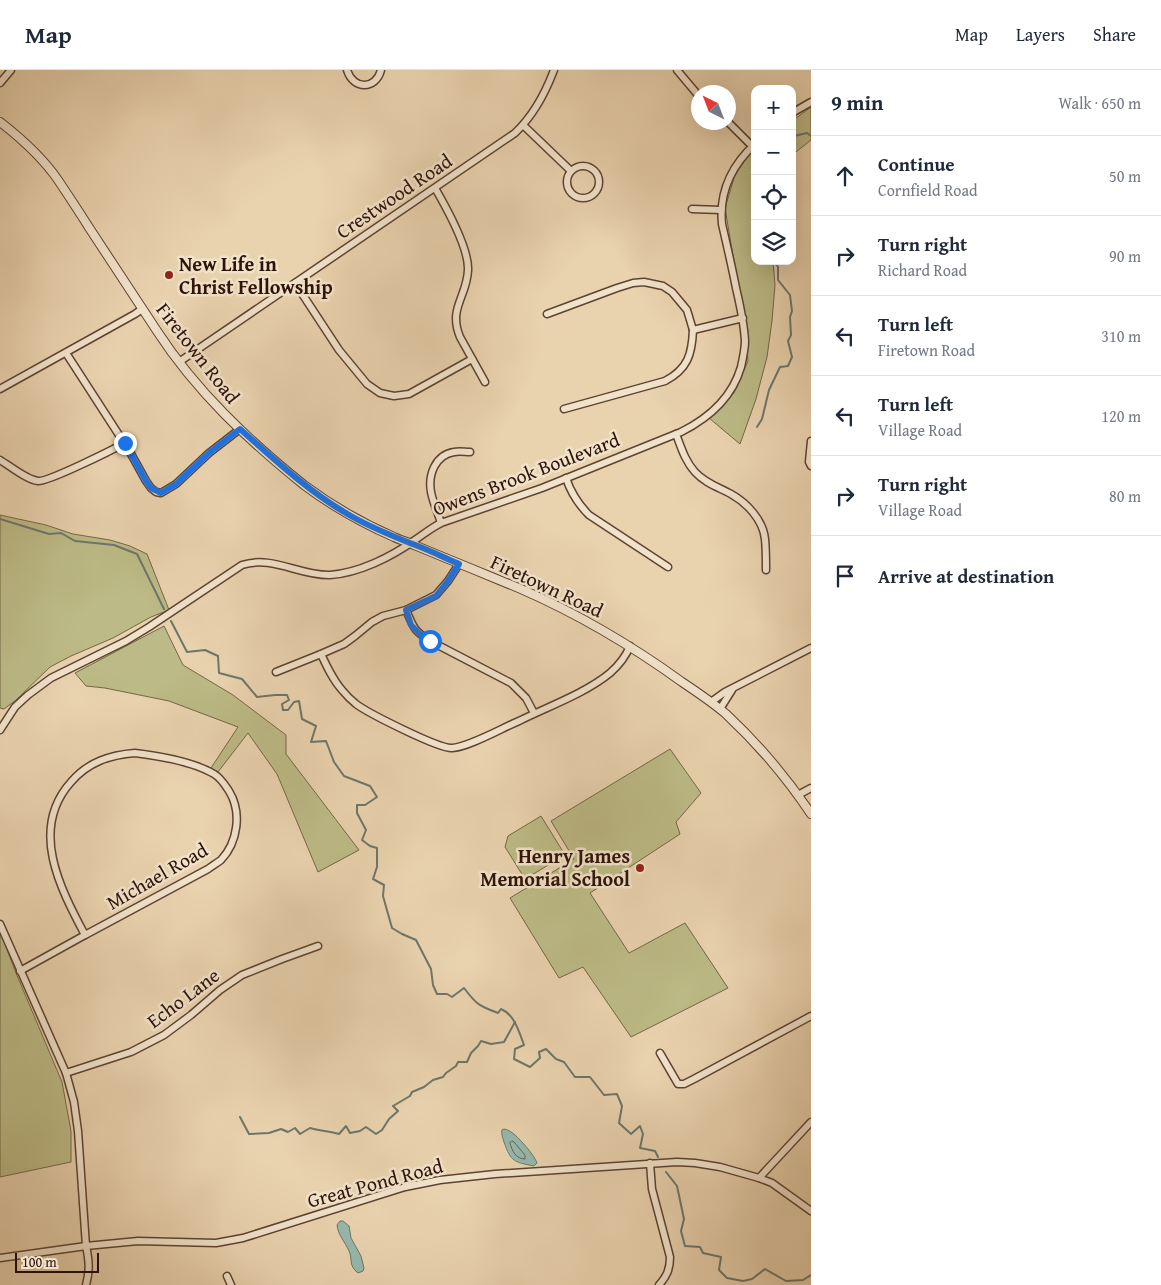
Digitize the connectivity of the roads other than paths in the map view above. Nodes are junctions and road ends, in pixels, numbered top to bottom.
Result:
1 (11, 70) edge
2 (347, 70) edge
3 (381, 70) edge
4 (554, 70) edge
5 (677, 70) edge
6 (0, 84) edge
7 (691, 87) edge
8 (811, 102) edge
9 (796, 111) edge
10 (0, 122) edge
11 (524, 125) junction
12 (736, 129) edge
13 (751, 142) edge
14 (751, 148) edge
15 (571, 171) junction
16 (435, 188) junction
17 (692, 210) dead end
18 (721, 210) junction
19 (295, 283) junction
20 (142, 309) junction
21 (547, 314) dead end
22 (743, 318) junction
23 (693, 330) junction
24 (66, 353) junction
25 (472, 358) junction
26 (179, 362) junction
27 (485, 382) dead end
28 (0, 389) edge
29 (564, 410) dead end
30 (240, 429) junction
31 (676, 434) junction
32 (811, 442) edge
33 (125, 443) junction
34 (470, 452) dead end
35 (0, 460) edge
36 (811, 466) edge
37 (566, 478) junction
38 (441, 523) junction
39 (410, 543) junction
40 (459, 564) junction
41 (668, 566) dead end
42 (766, 570) dead end
43 (406, 610) junction
44 (630, 646) junction
45 (811, 648) edge
46 (321, 654) junction
47 (276, 672) dead end
48 (732, 689) junction
49 (711, 702) junction
50 (720, 709) junction
51 (534, 713) junction
52 (0, 730) edge
53 (811, 788) edge
54 (798, 795) junction
55 (811, 814) edge
56 (0, 924) edge
57 (85, 935) junction
58 (318, 946) dead end
59 (20, 971) junction
60 (811, 1016) edge
61 (660, 1053) dead end
62 (66, 1073) junction
63 (811, 1122) edge
64 (650, 1164) junction
65 (759, 1178) junction
66 (811, 1211) edge
67 (86, 1246) junction
68 (0, 1258) edge
69 (227, 1276) dead end
70 (86, 1285) edge
71 (231, 1285) edge
72 (659, 1285) edge

1 - 6 street
2 - 3 street
4 - 11 street, Crestwood Road
5 - 7 street
8 - 9 street
10 - 20 street, Firetown Road
11 - 15 street
11 - 16 street, Crestwood Road
12 - 13 street
14 - 18 street, Owens Brook Boulevard
15 - 15 street
16 - 19 street, Crestwood Road
16 - 25 street
17 - 18 street
18 - 22 street, Owens Brook Boulevard
19 - 25 street
19 - 26 street, Crestwood Road
20 - 24 street
20 - 26 street, Firetown Road
21 - 23 street
22 - 23 street
22 - 31 street, Owens Brook Boulevard
23 - 29 street
24 - 28 street
24 - 33 street
25 - 27 street
26 - 30 street, Firetown Road
30 - 33 street
30 - 39 street, Firetown Road
31 - 37 street, Owens Brook Boulevard
31 - 42 street
32 - 36 street
33 - 35 street
34 - 38 street
37 - 38 street, Owens Brook Boulevard
37 - 41 street
38 - 39 street, Owens Brook Boulevard
39 - 40 street, Firetown Road
39 - 52 street, Owens Brook Boulevard
40 - 43 street
40 - 44 street, Firetown Road
43 - 46 street
43 - 51 street
44 - 49 street, Firetown Road
44 - 51 street
45 - 48 street
46 - 47 street
46 - 51 street
48 - 49 street
48 - 50 street
49 - 50 street, Firetown Road
50 - 54 street, Firetown Road
53 - 54 street
54 - 55 street, Firetown Road
56 - 59 street
57 - 57 street, Michael Road
57 - 59 street, Michael Road
58 - 62 street, Echo Lane
59 - 62 street
60 - 61 street
62 - 67 street
63 - 65 street
64 - 65 street, Great Pond Road
64 - 67 street, Great Pond Road
64 - 72 street
65 - 66 street, Great Pond Road
67 - 68 street, Great Pond Road
67 - 70 street
69 - 71 street

